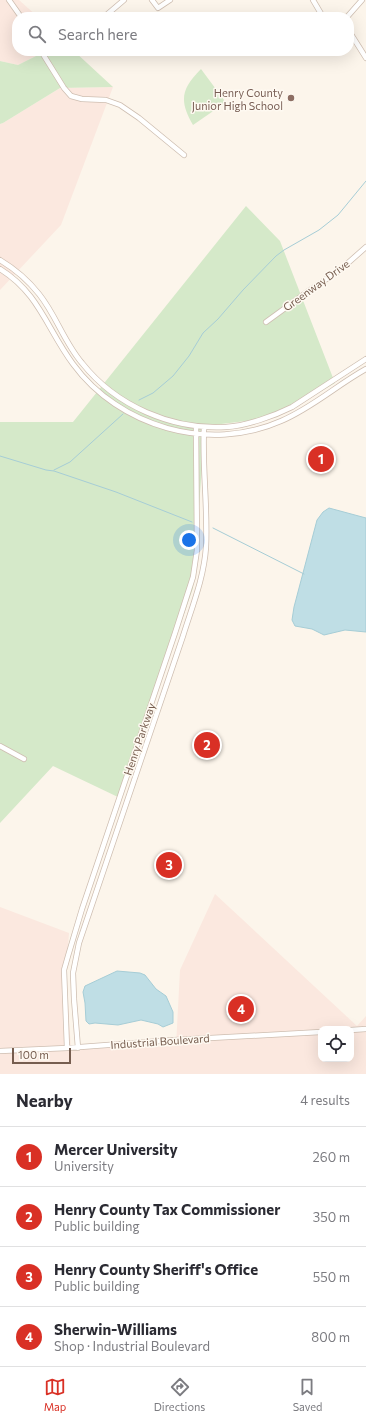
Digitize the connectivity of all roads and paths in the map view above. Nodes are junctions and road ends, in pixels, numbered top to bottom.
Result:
1 (10, 0) edge
2 (124, 0) edge
3 (152, 0) edge
4 (170, 0) edge
5 (313, 0) edge
6 (362, 0) edge
7 (17, 12) edge
8 (110, 12) edge
9 (320, 12) edge
10 (351, 12) edge
11 (354, 39) edge
12 (45, 56) edge
13 (366, 58) edge
14 (184, 155) dead end
15 (366, 247) edge
16 (0, 260) edge
17 (0, 269) edge
18 (266, 322) dead end
19 (366, 359) edge
20 (366, 369) edge
21 (196, 426) junction
22 (204, 427) junction
23 (195, 434) junction
24 (204, 434) junction
25 (0, 746) edge
26 (24, 759) dead end
27 (366, 1029) edge
28 (354, 1030) edge
29 (318, 1032) edge
30 (67, 1048) junction
31 (78, 1048) junction
32 (0, 1051) edge

1 - 7 street
2 - 8 street
3 - 4 street
5 - 9 street
6 - 10 street
11 - 13 street
12 - 14 street
15 - 18 street, Greenway Drive
16 - 21 street
17 - 23 street
19 - 22 street
20 - 24 street
21 - 22 street
21 - 23 street, Henry Parkway
22 - 24 street, Henry Parkway
23 - 24 street
23 - 30 street, Henry Parkway
24 - 31 street, Henry Parkway
25 - 26 street
27 - 28 street
29 - 31 street, Industrial Boulevard
30 - 31 street, Industrial Boulevard
30 - 32 street, Industrial Boulevard

